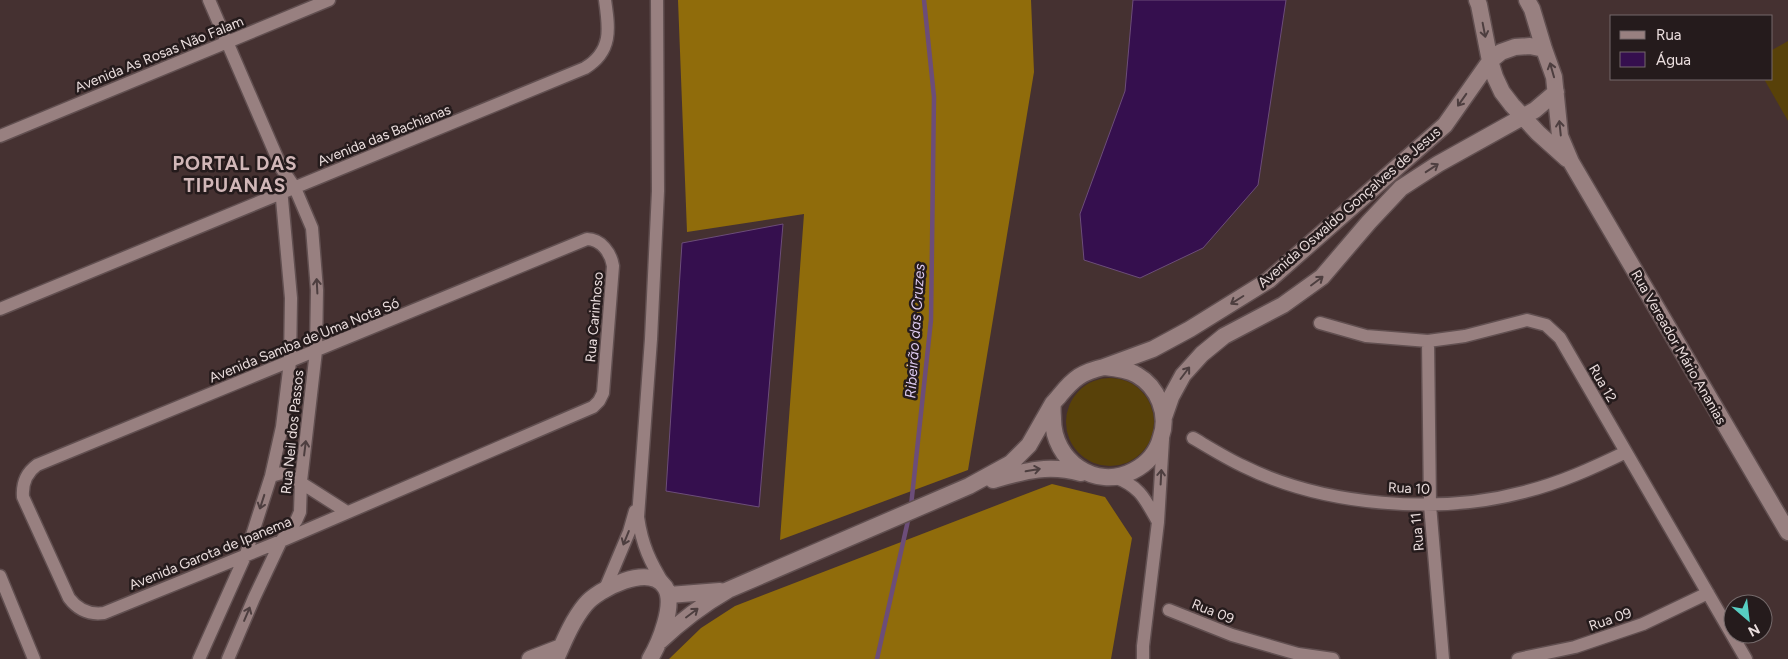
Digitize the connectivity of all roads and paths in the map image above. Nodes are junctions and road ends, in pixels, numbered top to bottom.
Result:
1 (209, 0) edge
2 (329, 0) edge
3 (605, 0) edge
4 (657, 0) edge
5 (1477, 0) edge
6 (1527, 0) edge
7 (227, 42) junction
8 (1544, 49) junction
9 (1490, 61) junction
10 (1556, 92) junction
11 (1524, 116) junction
12 (0, 136) edge
13 (1571, 162) junction
14 (282, 169) junction
15 (295, 188) junction
16 (281, 194) junction
17 (597, 241) joint
18 (0, 309) edge
19 (1320, 323) dead end
20 (1428, 341) junction
21 (316, 351) junction
22 (290, 362) junction
23 (1104, 367) junction
24 (599, 401) joint
25 (1054, 403) junction
26 (1164, 424) junction
27 (1193, 438) dead end
28 (1626, 452) junction
29 (1093, 475) junction
30 (271, 476) junction
31 (1114, 477) junction
32 (301, 481) junction
33 (969, 486) junction
34 (641, 492) junction
35 (1430, 505) junction
36 (347, 512) junction
37 (1158, 522) junction
38 (1788, 532) edge
39 (281, 541) junction
40 (246, 554) junction
41 (0, 576) edge
42 (605, 589) junction
43 (667, 590) junction
44 (728, 590) junction
45 (1708, 593) junction
46 (1169, 610) dead end
47 (84, 611) joint
48 (660, 641) junction
49 (558, 653) edge
50 (1143, 653) edge
51 (205, 657) edge
52 (34, 659) edge
53 (228, 659) edge
54 (530, 659) edge
55 (650, 659) edge
56 (1139, 659) edge
57 (1333, 659) edge
58 (1443, 659) edge
59 (1518, 659) edge
60 (1746, 659) edge

1 - 7 street, Rua Neil dos Passos
2 - 7 street, Avenida As Rosas Não Falam
3 - 15 street, Avenida das Bachianas
4 - 34 street
5 -> 9 street
6 - 8 street, Rua Vereador Mário Ananias
7 - 12 street, Avenida As Rosas Não Falam
7 - 14 street, Rua Neil dos Passos
8 - 9 street
10 -> 8 street, Rua Vereador Mário Ananias
9 - 11 street
9 -> 23 street, Avenida Oswaldo Gonçalves de Jesus
10 - 11 street
13 -> 10 street, Rua Vereador Mário Ananias
11 - 13 street, Rua Vereador Mário Ananias
26 -> 11 street, Avenida Oswaldo Gonçalves de Jesus
13 - 38 street, Rua Vereador Mário Ananias
14 - 15 street, Rua Neil dos Passos
14 - 16 street, Rua Neil dos Passos
15 - 16 street, Avenida das Bachianas
21 -> 15 street, Rua Neil dos Passos
16 - 18 street, Avenida das Bachianas
16 - 22 street, Rua Neil dos Passos
17 - 21 street, Avenida Samba de Uma Nota Só
17 - 24 street, Rua Carinhoso
19 - 20 street, Rua 12
20 - 28 street, Rua 12
20 - 35 street, Rua 11
21 - 22 street, Avenida Samba de Uma Nota Só
32 -> 21 street, Rua Neil dos Passos
22 - 30 street, Rua Neil dos Passos
22 - 47 street, Avenida Samba de Uma Nota Só
23 - 25 street
23 - 26 street
24 - 36 street, Avenida Garota de Ipanema
25 - 29 street
25 - 33 street
26 - 31 street
37 -> 26 street, Avenida Oswaldo Gonçalves de Jesus
27 - 35 street, Rua 10
28 - 35 street, Rua 10
28 - 45 street, Rua 12
29 - 31 street
33 -> 29 street
30 - 32 street
30 -> 40 street, Rua Neil dos Passos
31 - 37 street
32 - 36 street
32 - 39 street, Rua Neil dos Passos
33 - 44 street
34 -> 42 street
34 - 43 street
35 - 58 street, Rua 11
36 - 39 street, Avenida Garota de Ipanema
37 - 50 street, Avenida Oswaldo Gonçalves de Jesus
39 - 40 street, Avenida Garota de Ipanema
53 -> 39 street, Rua Neil dos Passos
40 - 47 street, Avenida Garota de Ipanema
40 - 51 street, Rua Neil dos Passos
41 - 52 street
42 - 43 street
42 - 49 street
43 - 44 street
43 - 48 street
48 -> 44 street
45 - 59 street, Rua 09
45 - 60 street, Rua 12
46 - 57 street, Rua 09
48 - 55 street
49 - 54 street
50 - 56 street, Avenida Oswaldo Gonçalves de Jesus

